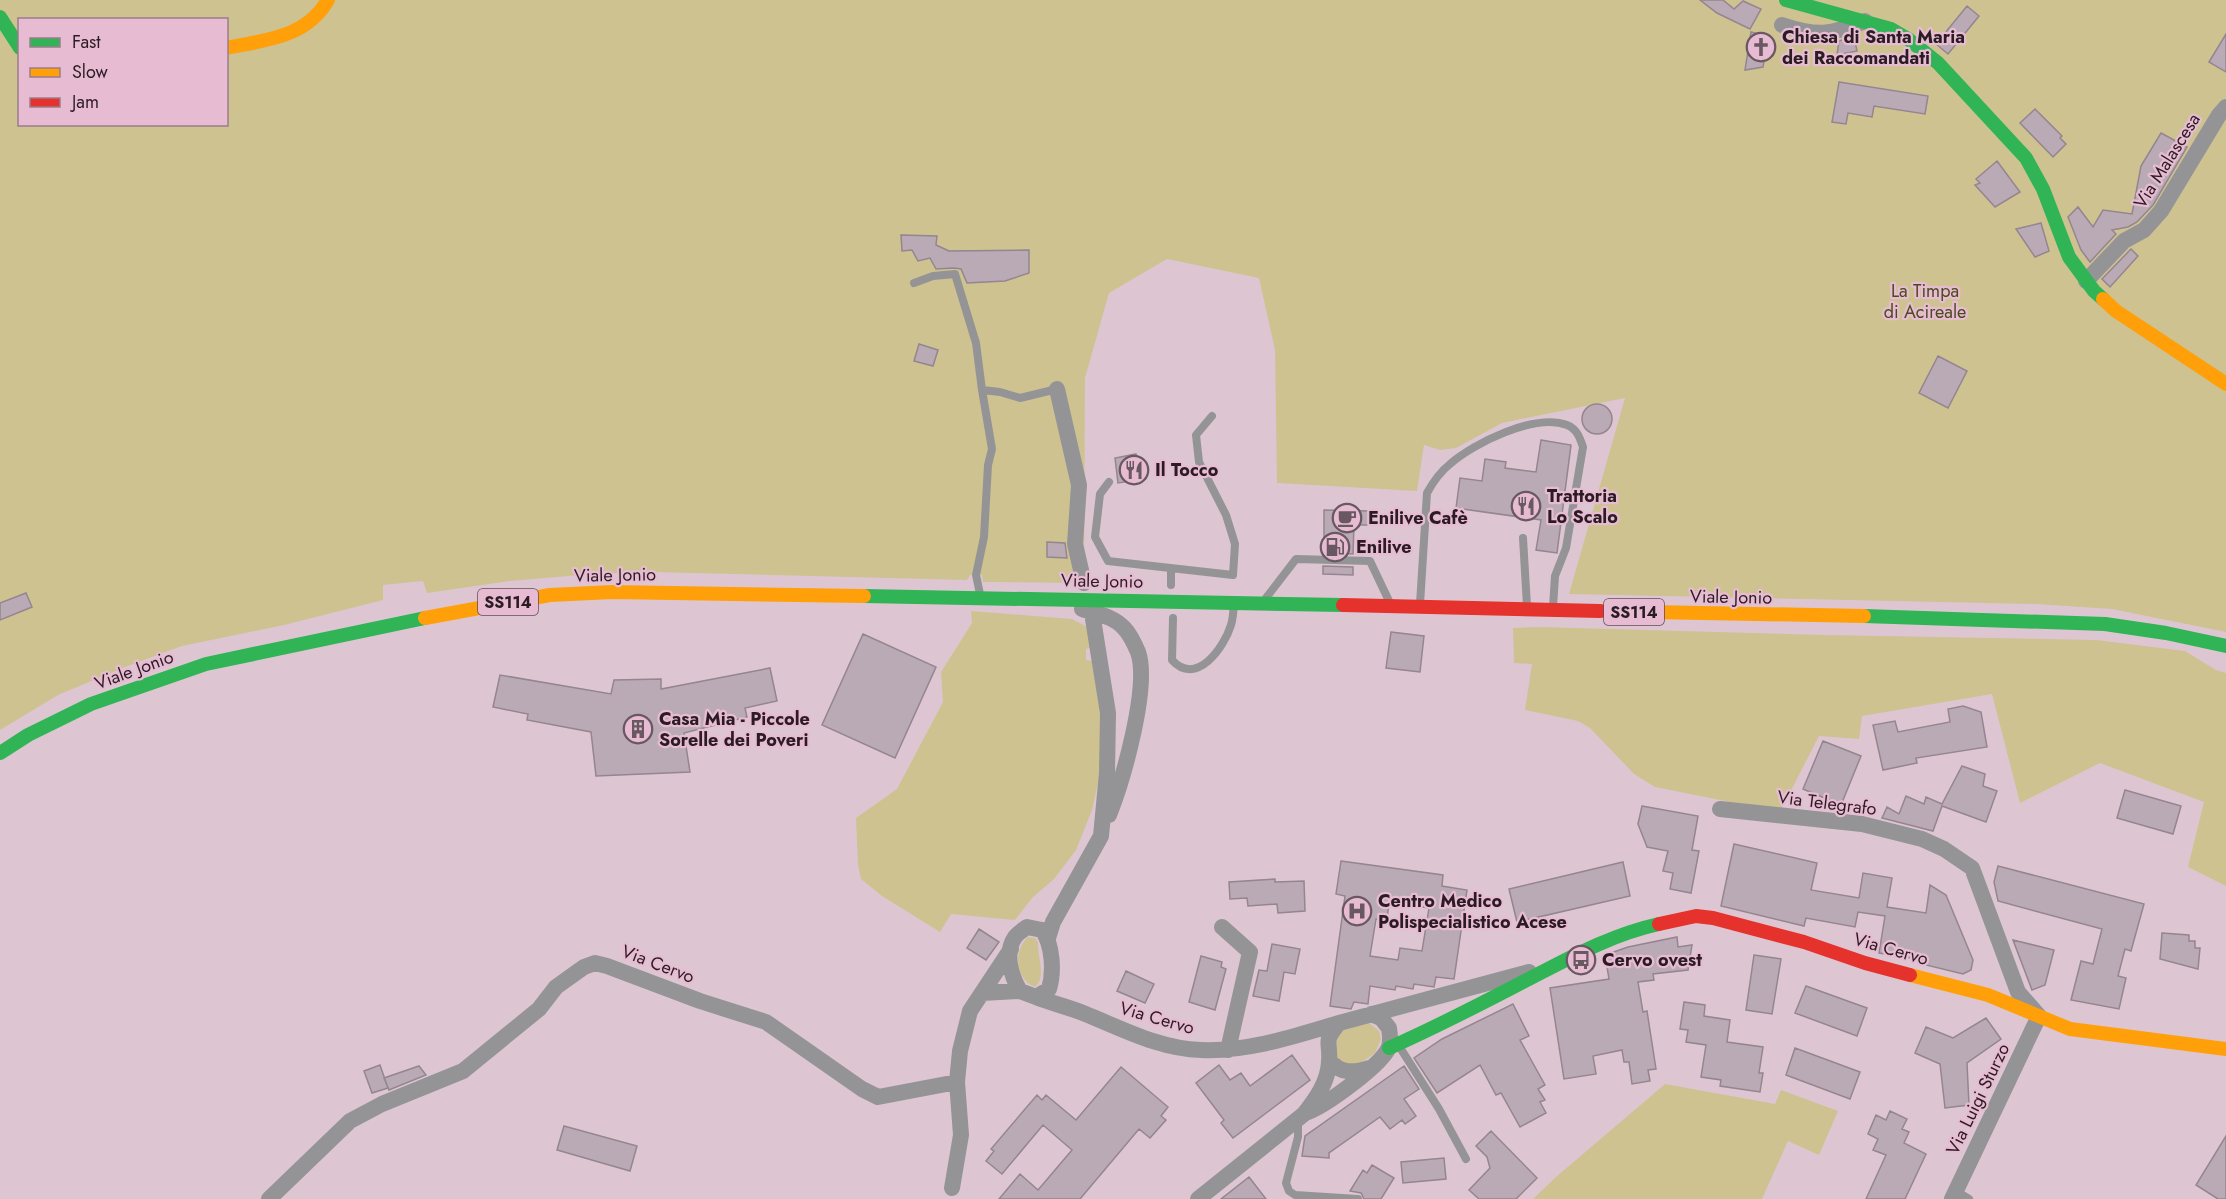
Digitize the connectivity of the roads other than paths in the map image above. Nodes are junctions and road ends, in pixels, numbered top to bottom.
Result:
1 (328, 0) edge
2 (1786, 0) edge
3 (0, 17) edge
4 (1864, 21) junction
5 (1782, 25) dead end
6 (18, 45) edge
7 (228, 48) edge
8 (2226, 107) edge
9 (2086, 281) junction
10 (914, 283) dead end
11 (2226, 384) edge
12 (1057, 389) joint
13 (982, 390) junction
14 (1212, 416) dead end
15 (1109, 482) dead end
16 (1523, 538) dead end
17 (1171, 568) junction
18 (1084, 583) dead end
19 (1171, 585) dead end
20 (981, 597) junction
21 (1041, 598) junction
22 (1234, 602) junction
23 (1262, 603) junction
24 (1392, 606) junction
25 (1420, 607) junction
26 (1527, 610) junction
27 (1552, 610) junction
28 (1173, 618) dead end
29 (1093, 620) dead end
30 (2226, 646) edge
31 (0, 753) edge
32 (1720, 809) dead end
33 (1101, 836) junction
34 (1069, 891) junction
35 (1027, 927) junction
36 (1222, 927) dead end
37 (1048, 938) junction
38 (1011, 949) junction
39 (1550, 966) junction
40 (1053, 976) junction
41 (1020, 991) junction
42 (982, 993) junction
43 (1036, 997) junction
44 (1083, 1013) junction
45 (1371, 1014) junction
46 (2039, 1016) junction
47 (1339, 1023) junction
48 (1293, 1037) junction
49 (1393, 1046) junction
50 (2226, 1049) edge
51 (1228, 1050) junction
52 (1329, 1057) junction
53 (1371, 1067) junction
54 (957, 1082) junction
55 (1301, 1116) junction
56 (1466, 1159) dead end
57 (952, 1188) dead end
58 (1959, 1196) edge
59 (269, 1199) edge
60 (1198, 1199) edge
61 (1358, 1199) edge

1 - 7 main road
2 - 4 main road
3 - 6 main road
4 - 5 street
4 - 9 main road
8 - 9 street, Via Malascesa
9 - 11 main road
10 - 13 lane
12 - 13 lane
12 - 18 street
13 - 20 lane
14 - 17 lane
15 - 17 lane
16 - 26 lane
17 - 19 lane
20 - 21 main road, Viale Jonio / SS114
20 - 31 main road, Viale Jonio / SS114
21 - 22 main road, Viale Jonio / SS114
21 - 33 street
22 - 23 main road, Viale Jonio / SS114
22 - 28 lane
23 - 24 main road, Viale Jonio / SS114
23 - 24 lane
24 - 25 main road, Viale Jonio / SS114
25 - 26 main road, Viale Jonio / SS114
25 - 27 lane
26 - 27 main road, Viale Jonio / SS114
27 - 30 main road, Viale Jonio / SS114
29 - 33 street
32 - 46 street, Via Telegrafo
33 - 34 street
34 - 35 street
34 - 37 street
35 - 37 street
35 - 38 street
36 - 51 street
37 - 40 street
38 - 41 street
38 - 42 street
39 - 45 street
39 - 46 main road, Via Cervo
39 - 49 main road, Via Cervo
40 - 43 street
40 - 44 street
41 - 42 street
41 - 43 street
42 - 54 street
43 - 44 street
44 - 51 street, Via Cervo
45 - 47 street
45 - 49 street
46 - 50 main road, Via Cervo
46 - 58 street, Via Luigi Sturzo
47 - 48 street, Via Cervo
47 - 52 street
48 - 51 street, Via Cervo
48 - 52 street
49 - 53 street
49 - 56 lane
52 - 53 street
52 - 55 street
53 - 55 street
54 - 57 street
54 - 59 street, Via Cervo
55 - 60 street
55 - 61 lane

